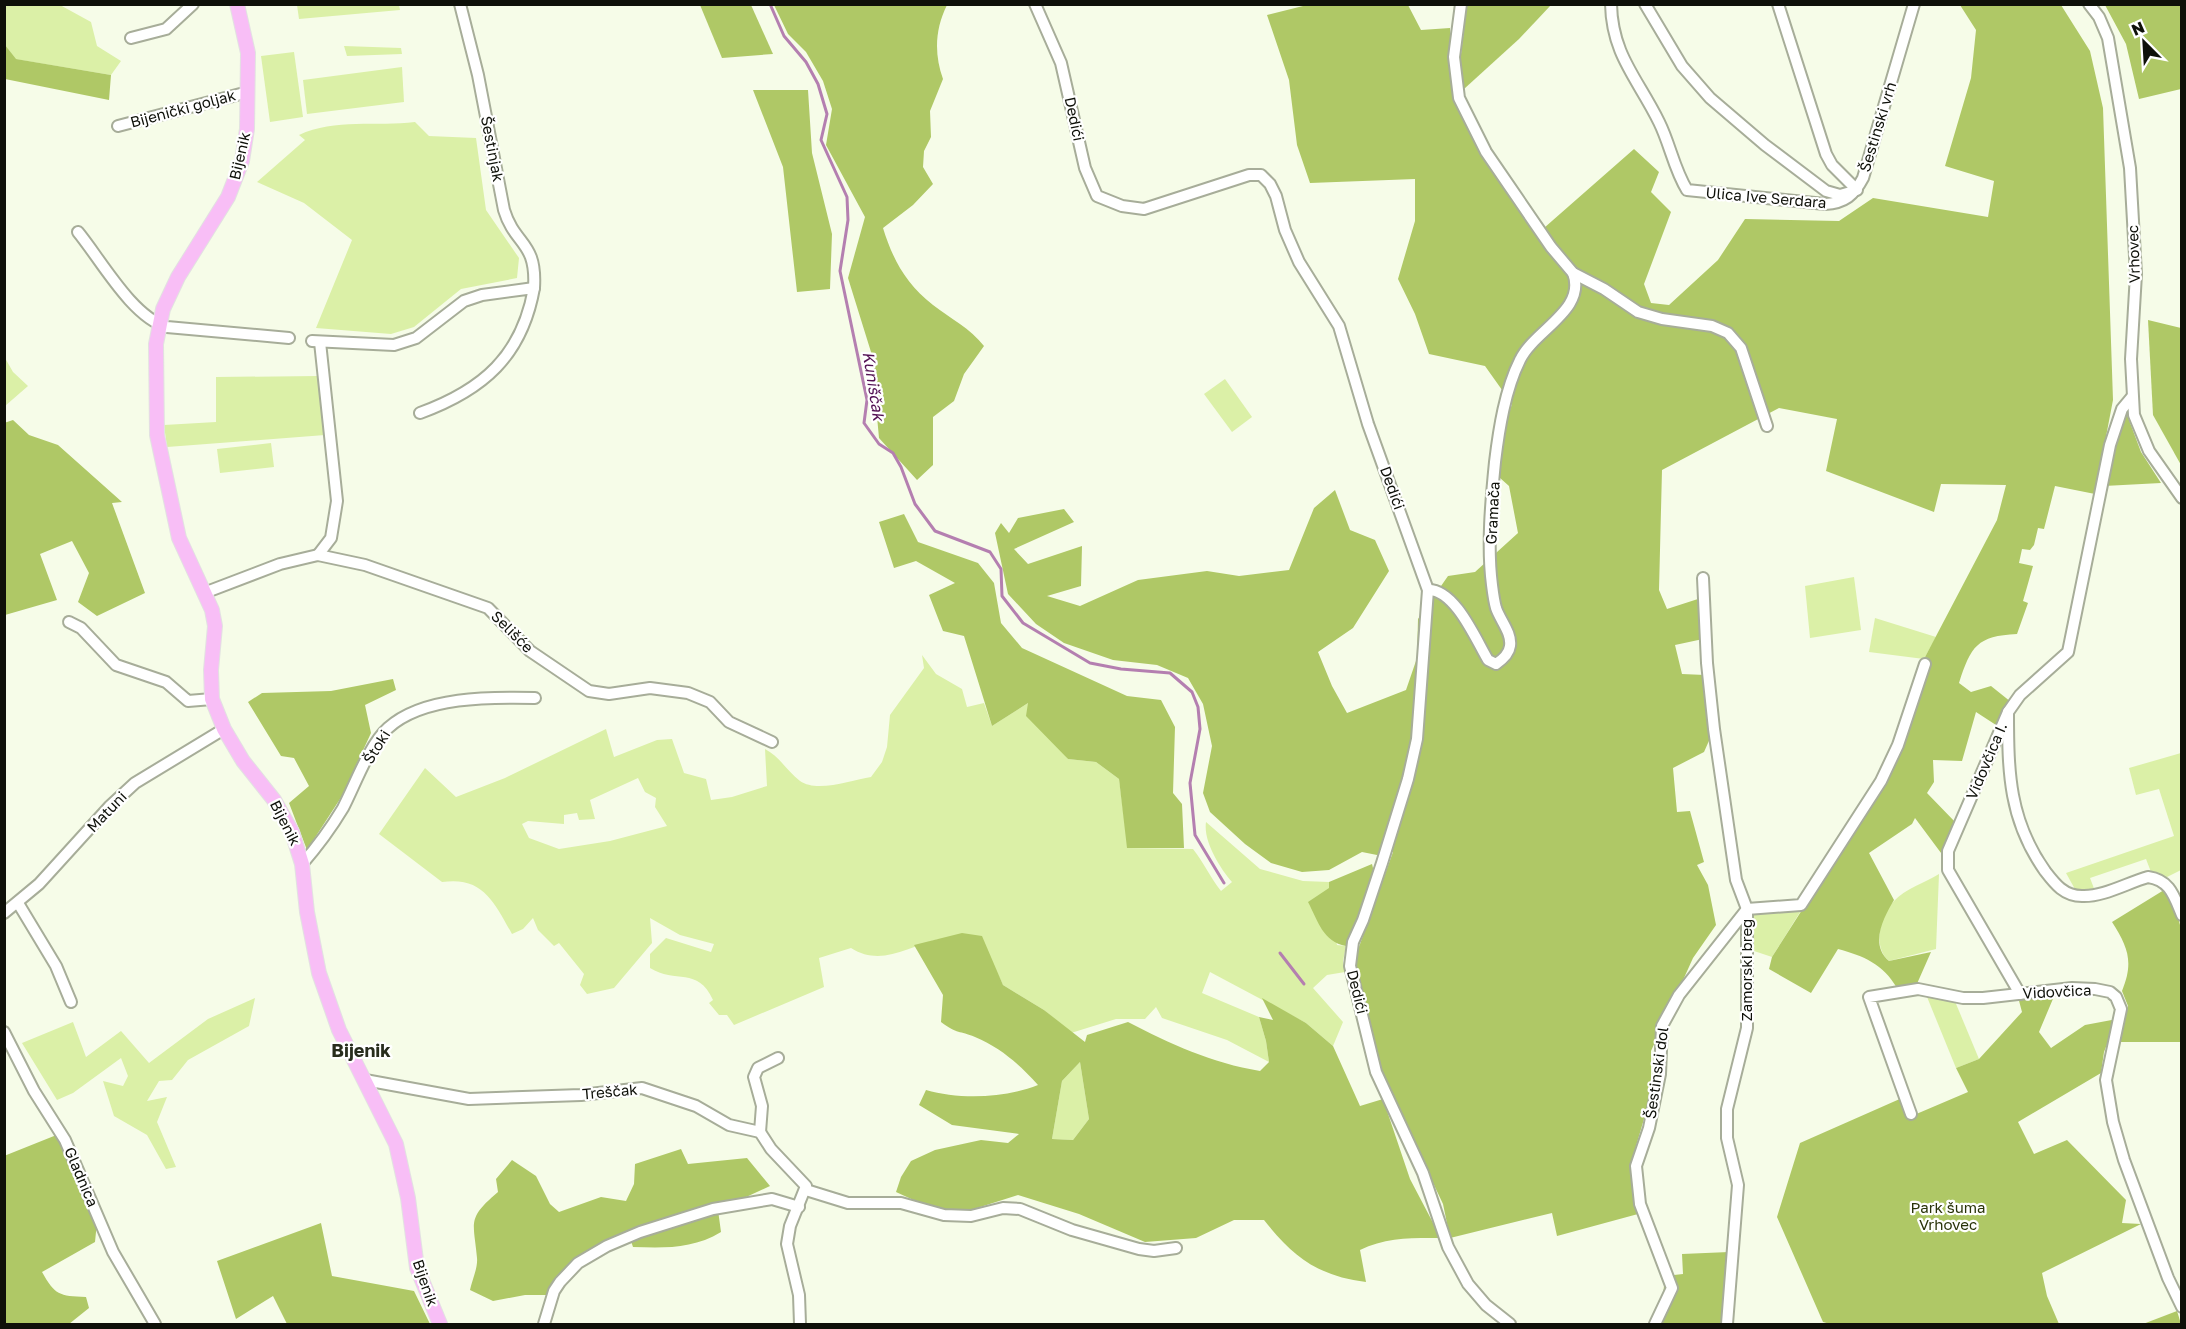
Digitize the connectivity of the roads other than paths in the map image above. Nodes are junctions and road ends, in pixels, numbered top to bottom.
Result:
1 (193, 4) edge
2 (237, 4) edge
3 (460, 4) edge
4 (1035, 4) edge
5 (1461, 4) edge
6 (1611, 4) edge
7 (1645, 4) edge
8 (1778, 4) edge
9 (1914, 4) edge
10 (2089, 4) edge
11 (182, 8) edge
12 (131, 38) dead end
13 (248, 92) junction
14 (118, 126) dead end
15 (1857, 190) junction
16 (78, 232) dead end
17 (1573, 273) junction
18 (534, 288) junction
19 (159, 325) junction
20 (289, 338) dead end
21 (2132, 397) junction
22 (420, 413) dead end
23 (1767, 426) dead end
24 (2181, 498) edge
25 (318, 555) junction
26 (1703, 578) dead end
27 (1428, 590) junction
28 (204, 593) junction
29 (69, 622) dead end
30 (1925, 664) dead end
31 (535, 698) dead end
32 (212, 699) junction
33 (2008, 712) junction
34 (224, 729) junction
35 (772, 742) dead end
36 (302, 864) junction
37 (18, 903) junction
38 (1747, 909) junction
39 (4, 913) edge
40 (2181, 915) edge
41 (2020, 994) junction
42 (71, 1002) dead end
43 (4, 1032) edge
44 (778, 1058) dead end
45 (365, 1080) junction
46 (1911, 1114) dead end
47 (760, 1132) junction
48 (806, 1190) junction
49 (799, 1207) junction
50 (1176, 1248) dead end
51 (2181, 1306) edge
52 (154, 1324) edge
53 (440, 1324) edge
54 (544, 1324) edge
55 (800, 1324) edge
56 (1510, 1324) edge
57 (1655, 1324) edge
58 (1727, 1324) edge

1 - 11 street
2 - 13 main road, Bijenik
3 - 18 street, Šestinjak
4 - 27 street, Dedići
5 - 17 street
6 - 15 street, Ulica Ive Serdara
7 - 15 street, Ulica Ive Serdara
8 - 15 street, Šestinski vrh
9 - 15 street, Šestinski vrh
10 - 21 street, Vrhovec
11 - 12 street
13 - 14 street, Bijenički goljak
13 - 19 main road, Bijenik
16 - 19 street
17 - 23 street
17 - 27 street, Gramača
18 - 22 street, Šestinjak
18 - 25 street
19 - 20 street
19 - 28 main road, Bijenik
21 - 24 street, Vrhovec
21 - 33 street, Vidovčica I.
25 - 28 street, Selišće
25 - 35 street, Selišće
26 - 38 street, Zamorski breg
27 - 56 street, Dedići
28 - 32 main road, Bijenik
29 - 32 street
30 - 38 street
31 - 36 street, Štoki
32 - 34 main road, Bijenik
33 - 40 street
33 - 41 street, Vidovčica I.
34 - 36 main road, Bijenik
34 - 37 street, Matuni
36 - 45 main road, Bijenik
37 - 39 street, Matuni
37 - 42 street
38 - 57 street, Šestinski dol
38 - 58 street, Zamorski breg
41 - 46 street, Vidovčica
41 - 51 street, Vidovčica
43 - 52 street, Gladnica
44 - 47 street
45 - 47 street, Treščak
45 - 53 main road, Bijenik
47 - 48 street
48 - 49 street
48 - 50 street
49 - 54 street
49 - 55 street

